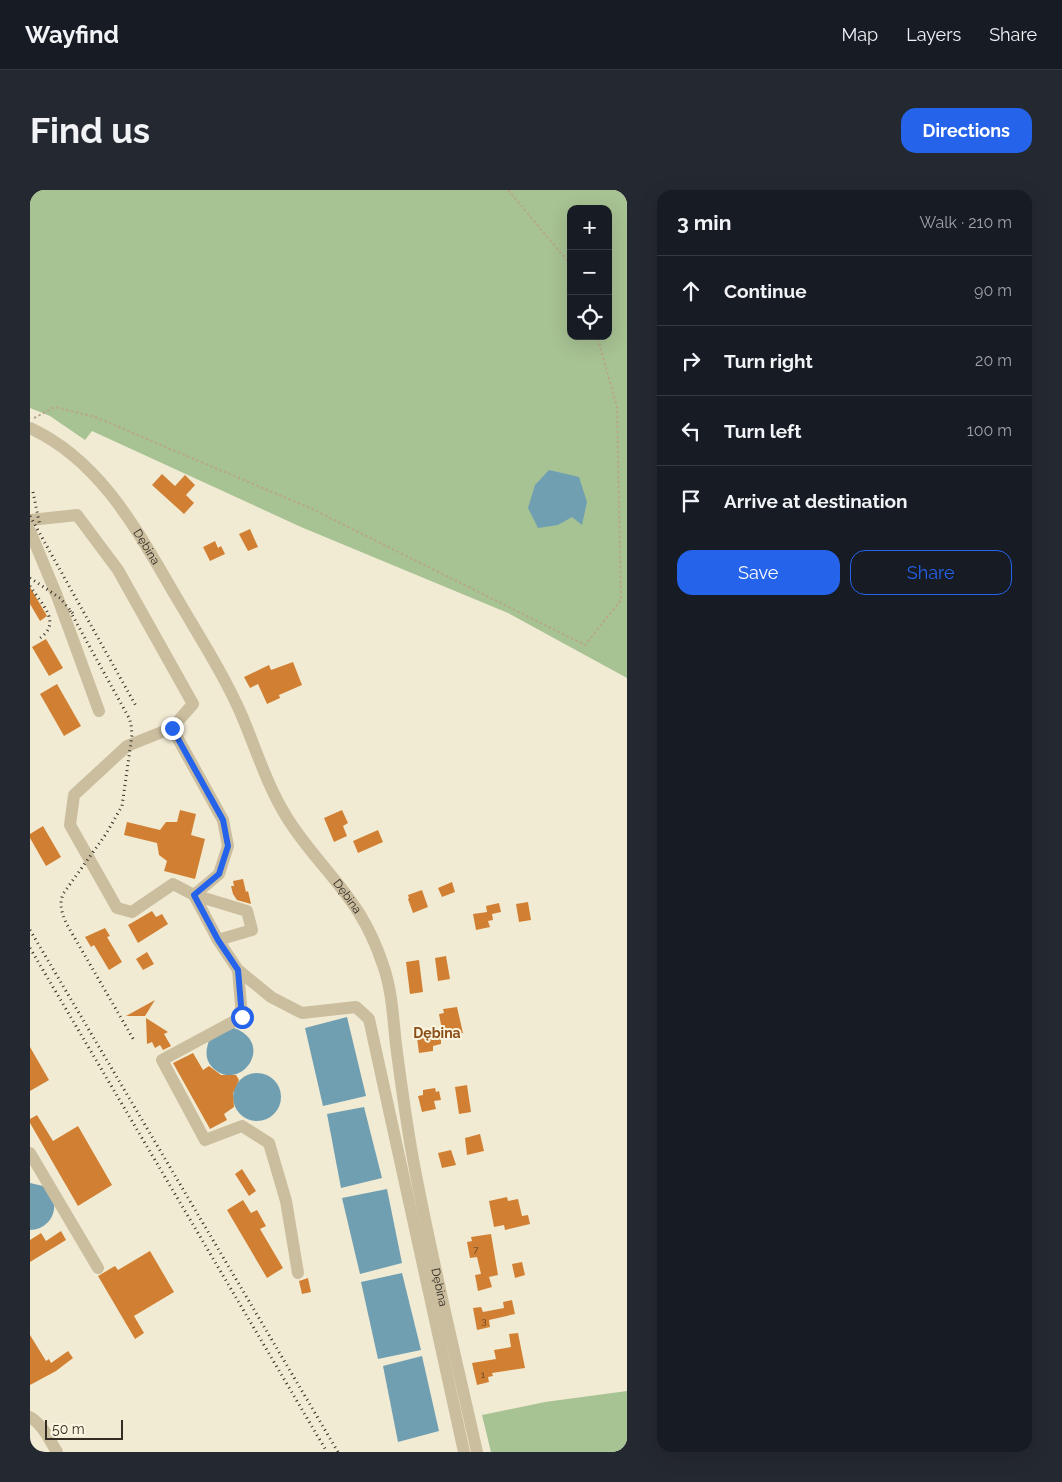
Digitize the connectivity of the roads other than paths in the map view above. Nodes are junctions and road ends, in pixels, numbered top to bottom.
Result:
1 (30, 428) edge
2 (30, 520) edge
3 (30, 531) edge
4 (99, 711) dead end
5 (172, 728) junction
6 (194, 895) junction
7 (218, 940) junction
8 (238, 970) junction
9 (30, 1153) edge
10 (98, 1268) dead end
11 (298, 1273) dead end
12 (30, 1416) edge
13 (52, 1450) edge
14 (464, 1452) edge
15 (477, 1452) edge

1 - 15 street, Dębina
2 - 5 street
3 - 4 street
5 - 6 street
5 - 6 street
6 - 7 street
6 - 7 street
7 - 8 street
8 - 11 street
8 - 14 street
9 - 10 street
12 - 13 street

